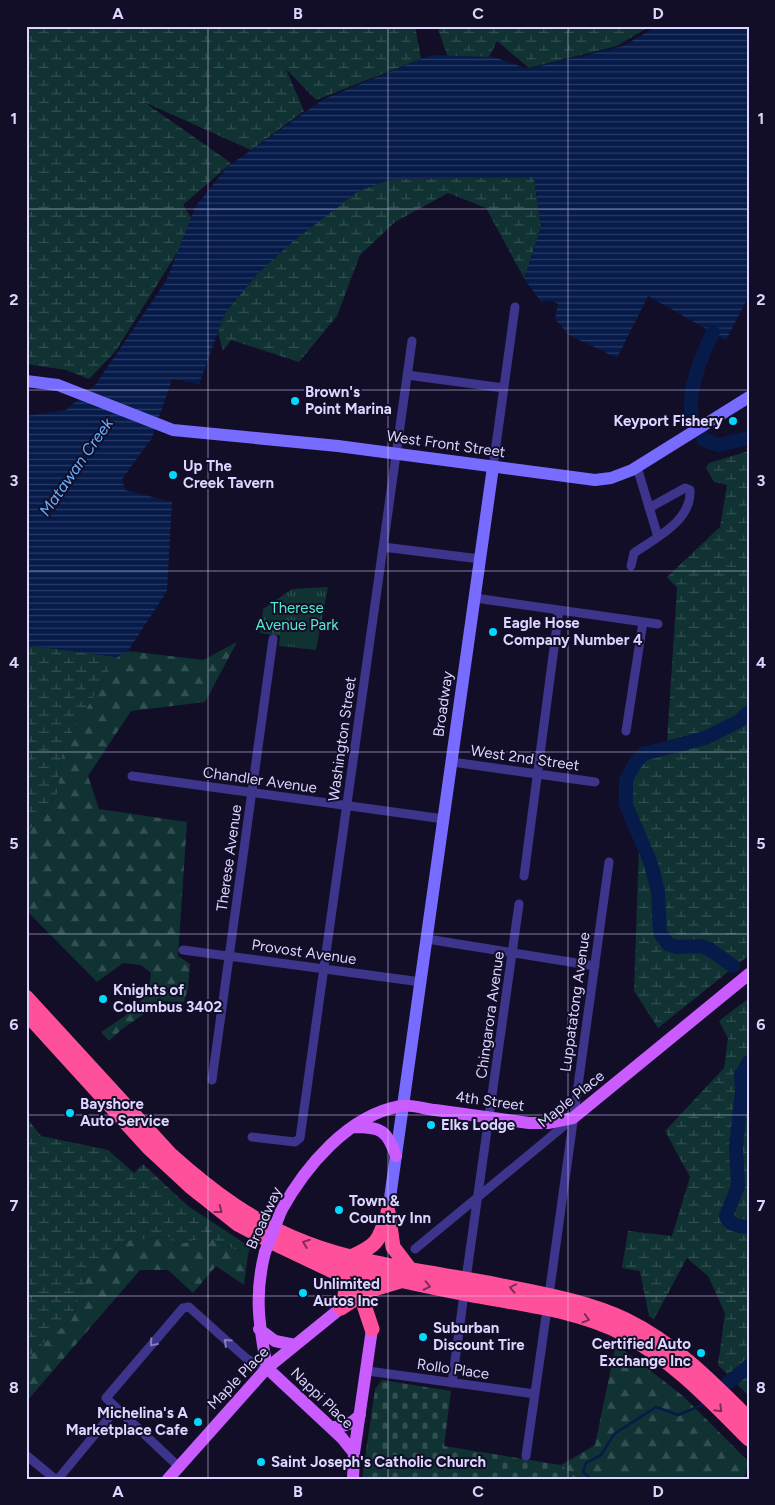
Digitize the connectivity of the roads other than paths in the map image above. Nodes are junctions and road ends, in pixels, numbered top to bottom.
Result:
1 (516, 307) dead end
2 (412, 341) dead end
3 (407, 375) junction
4 (26, 381) edge
5 (504, 388) junction
6 (749, 397) edge
7 (396, 453) junction
8 (493, 467) junction
9 (637, 467) junction
10 (649, 508) junction
11 (658, 537) junction
12 (383, 547) junction
13 (480, 560) junction
14 (631, 566) dead end
15 (475, 598) junction
16 (559, 610) junction
17 (643, 622) junction
18 (658, 624) dead end
19 (273, 639) dead end
20 (626, 731) dead end
21 (452, 762) junction
22 (537, 774) junction
23 (132, 776) dead end
24 (595, 782) dead end
25 (252, 792) junction
26 (346, 806) junction
27 (444, 819) junction
28 (609, 862) dead end
29 (524, 876) dead end
30 (519, 904) dead end
31 (427, 939) junction
32 (183, 950) dead end
33 (512, 952) junction
34 (229, 955) junction
35 (595, 966) junction
36 (324, 969) junction
37 (749, 974) edge
38 (421, 982) junction
39 (26, 997) edge
40 (26, 1013) edge
41 (212, 1080) dead end
42 (402, 1105) junction
43 (489, 1118) junction
44 (573, 1118) junction
45 (354, 1126) junction
46 (252, 1137) dead end
47 (396, 1156) junction
48 (478, 1196) junction
49 (388, 1212) junction
50 (415, 1249) dead end
51 (353, 1256) junction
52 (311, 1259) junction
53 (408, 1268) junction
54 (400, 1281) junction
55 (465, 1286) junction
56 (367, 1291) junction
57 (548, 1302) junction
58 (341, 1308) junction
59 (372, 1328) joint
60 (260, 1329) junction
61 (295, 1345) junction
62 (267, 1368) junction
63 (368, 1371) junction
64 (452, 1383) junction
65 (535, 1394) junction
66 (116, 1409) junction
67 (360, 1415) junction
68 (749, 1419) edge
69 (330, 1427) junction
70 (749, 1439) edge
71 (354, 1453) junction
72 (26, 1455) edge
73 (526, 1456) dead end
74 (179, 1466) junction
75 (56, 1479) edge
76 (168, 1479) edge
77 (353, 1479) edge

1 - 5 street, Broadway
2 - 3 street, Washington Street
3 - 5 street
3 - 7 street, Washington Street
4 - 7 main road, West Front Street
5 - 8 street, Broadway
6 - 9 main road, West Front Street
7 - 8 main road, West Front Street
7 - 12 street, Washington Street
8 - 9 main road, West Front Street
8 - 13 main road, Broadway
9 - 10 street
10 - 11 street
10 - 11 street
11 - 14 street
12 - 13 street
12 - 26 street, Washington Street
13 - 15 main road, Broadway
15 - 16 street
15 - 21 main road, Broadway
16 - 17 street
16 - 22 street
17 - 18 street
17 - 20 street
19 - 25 street, Therese Avenue
21 - 22 street, West 2nd Street
21 - 27 main road, Broadway
22 - 24 street, West 2nd Street
22 - 29 street
23 - 25 street, Chandler Avenue
25 - 26 street, Chandler Avenue
25 - 34 street, Therese Avenue
26 - 27 street, Chandler Avenue
26 - 36 street, Washington Street
27 - 31 main road, Broadway
28 - 35 street, Luppatatong Avenue
30 - 33 street, Chingarora Avenue
31 - 33 street
31 - 38 main road, Broadway
32 - 34 street, Provost Avenue
33 - 35 street
33 - 43 street, Chingarora Avenue
34 - 36 street, Provost Avenue
34 - 41 street, Therese Avenue
35 - 44 street, Luppatatong Avenue
36 - 38 street, Provost Avenue
36 - 46 street, Washington Street
37 - 44 main road, Maple Place
38 - 42 main road, Broadway
51 -> 39 highway
40 -> 52 highway
42 - 43 main road, 4th Street
42 - 45 main road, Broadway
42 - 47 main road, Broadway
43 - 44 main road, 4th Street
43 - 48 street, Chingarora Avenue
44 - 48 street, Maple Place
44 - 57 street, Luppatatong Avenue
45 - 47 main road
45 - 60 main road, Broadway, bridge
47 - 49 main road, Broadway
48 - 50 street, Maple Place
48 - 55 street, Chingarora Avenue
49 - 51 highway
49 - 53 highway
51 - 53 highway
52 - 54 highway
52 - 58 highway
53 - 55 highway
54 -> 55 highway
54 - 56 highway
55 - 57 highway
55 - 64 street, Chingarora Avenue
56 - 58 highway
56 - 59 highway
57 - 65 street, Luppatatong Avenue
57 - 68 highway
57 -> 70 highway
58 - 61 main road, Maple Place
59 - 63 main road
60 - 61 main road
60 - 62 main road, Broadway
61 - 62 main road, Maple Place
62 -> 66 street
62 - 69 main road, Nappi Place
62 - 74 main road, Maple Place
63 - 64 street, Rollo Place
63 - 67 main road
64 - 65 street, Rollo Place
65 - 73 street, Luppatatong Avenue
66 - 74 street
66 - 75 street
67 - 69 main road
67 - 71 main road
69 - 71 main road, Nappi Place
71 - 77 main road
72 - 75 street
74 - 76 main road, Maple Place

